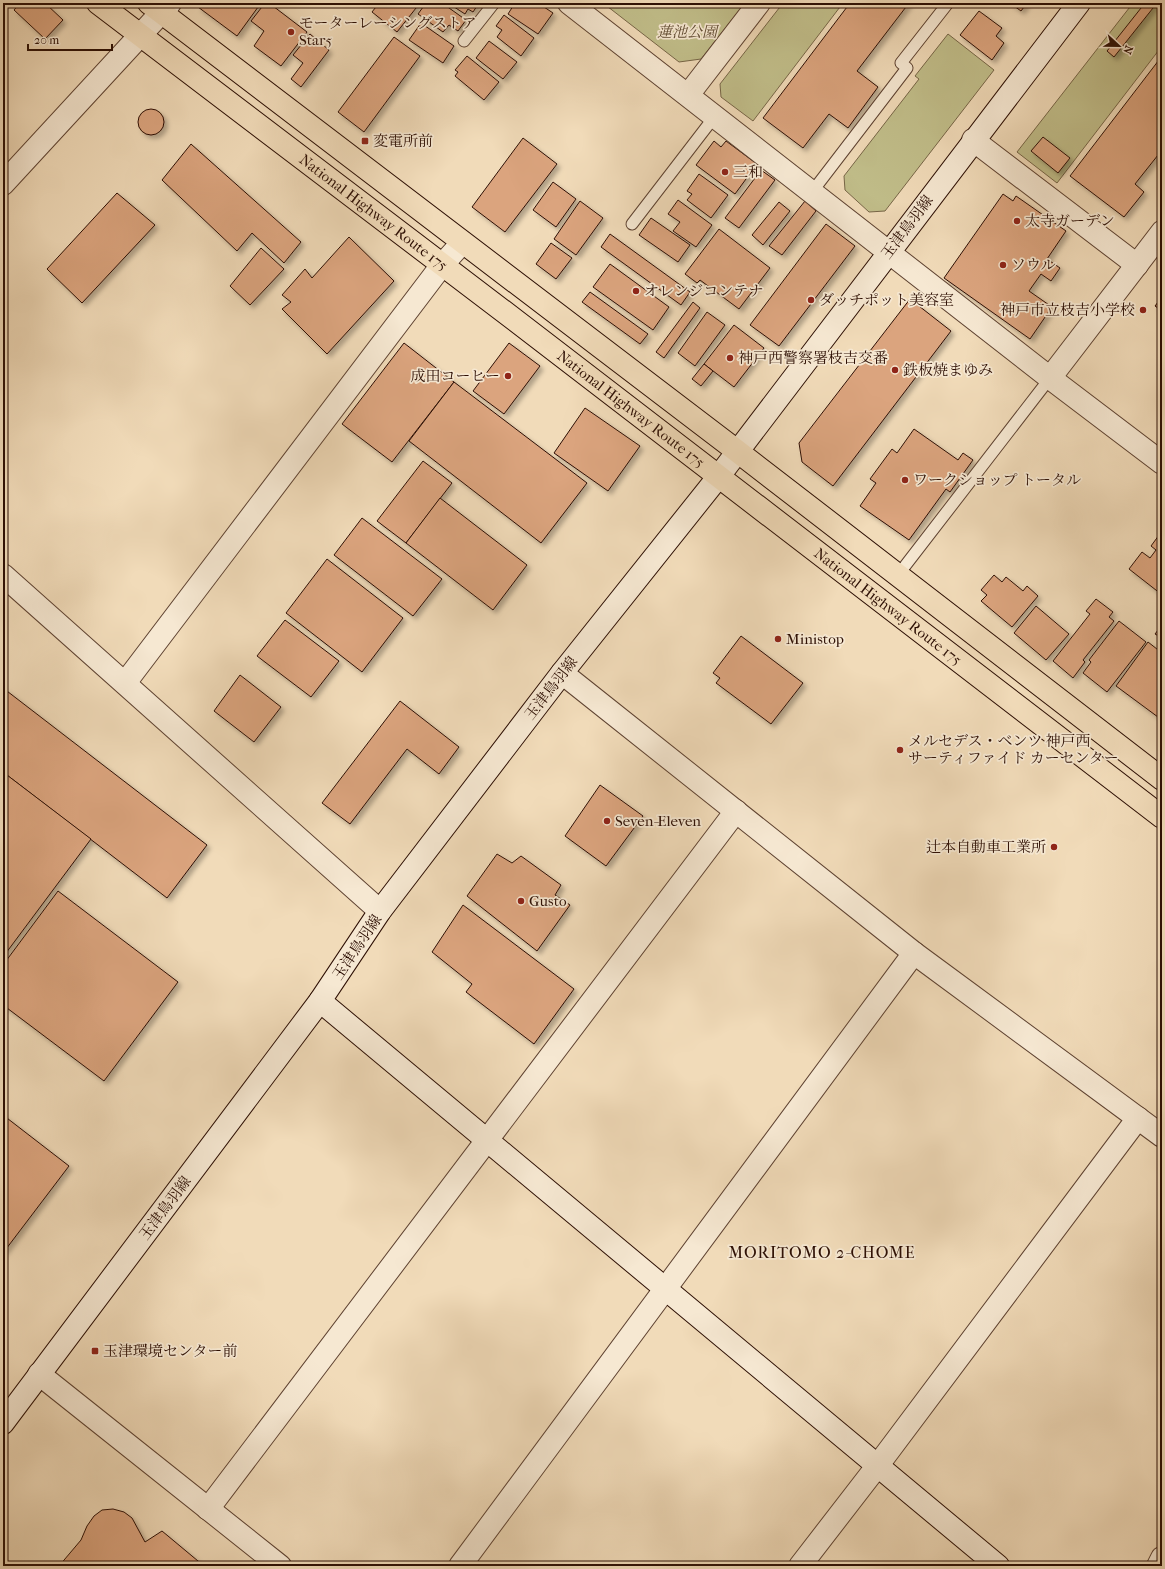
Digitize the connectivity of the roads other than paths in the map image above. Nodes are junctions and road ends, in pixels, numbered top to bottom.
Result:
1 (98, 3) edge
2 (494, 3) edge
3 (569, 3) edge
4 (759, 3) edge
5 (948, 3) edge
6 (1079, 3) edge
7 (161, 6) edge
8 (141, 36) junction
9 (464, 42) dead end
10 (688, 95) junction
11 (715, 116) junction
12 (972, 140) junction
13 (3, 184) edge
14 (812, 192) junction
15 (632, 224) dead end
16 (1162, 232) edge
17 (462, 243) junction
18 (888, 252) junction
19 (442, 265) junction
20 (1137, 265) junction
21 (1050, 378) junction
22 (737, 451) junction
23 (1162, 463) edge
24 (719, 476) junction
25 (3, 575) edge
26 (898, 575) junction
27 (562, 673) junction
28 (125, 683) junction
29 (1162, 779) edge
30 (736, 811) junction
31 (1162, 817) edge
32 (380, 911) junction
33 (914, 953) junction
34 (320, 1001) junction
35 (1138, 1118) junction
36 (1162, 1136) edge
37 (486, 1140) junction
38 (666, 1289) junction
39 (39, 1374) junction
40 (3, 1423) edge
41 (878, 1465) junction
42 (208, 1509) junction
43 (1162, 1558) edge
44 (280, 1566) edge
45 (460, 1566) edge
46 (800, 1566) edge
47 (998, 1566) edge
48 (1158, 1566) edge

1 - 8 highway, National Highway Route 175
2 - 9 lane
3 - 10 street
4 - 10 street
5 - 14 lane
6 - 12 street, 玉津鳥羽線
7 - 8 street
7 - 17 highway, National Highway Route 175
8 - 13 street
8 - 19 highway, National Highway Route 175
10 - 11 street
11 - 14 street
11 - 15 lane
12 - 18 street, 玉津鳥羽線
12 - 20 street
14 - 18 street
16 - 20 street
17 - 19 street
17 - 22 highway, National Highway Route 175
18 - 21 street
18 - 22 street, 玉津鳥羽線
19 - 24 highway, National Highway Route 175
19 - 28 street
20 - 21 street
21 - 23 street
21 - 26 lane
22 - 24 street, 玉津鳥羽線
22 - 26 highway, National Highway Route 175
24 - 27 street, 玉津鳥羽線
24 - 31 highway, National Highway Route 175
25 - 28 street
26 - 29 highway, National Highway Route 175
27 - 30 street
27 - 32 street, 玉津鳥羽線
28 - 32 street
30 - 33 street
30 - 37 street
32 - 34 street, 玉津鳥羽線
33 - 35 street
33 - 38 street
34 - 37 street
34 - 39 street, 玉津鳥羽線
35 - 36 street
35 - 41 street
37 - 38 street
37 - 42 street
38 - 41 street
38 - 45 street
39 - 40 street, 玉津鳥羽線
39 - 42 street
41 - 46 street
41 - 47 street
42 - 44 street
43 - 48 street

